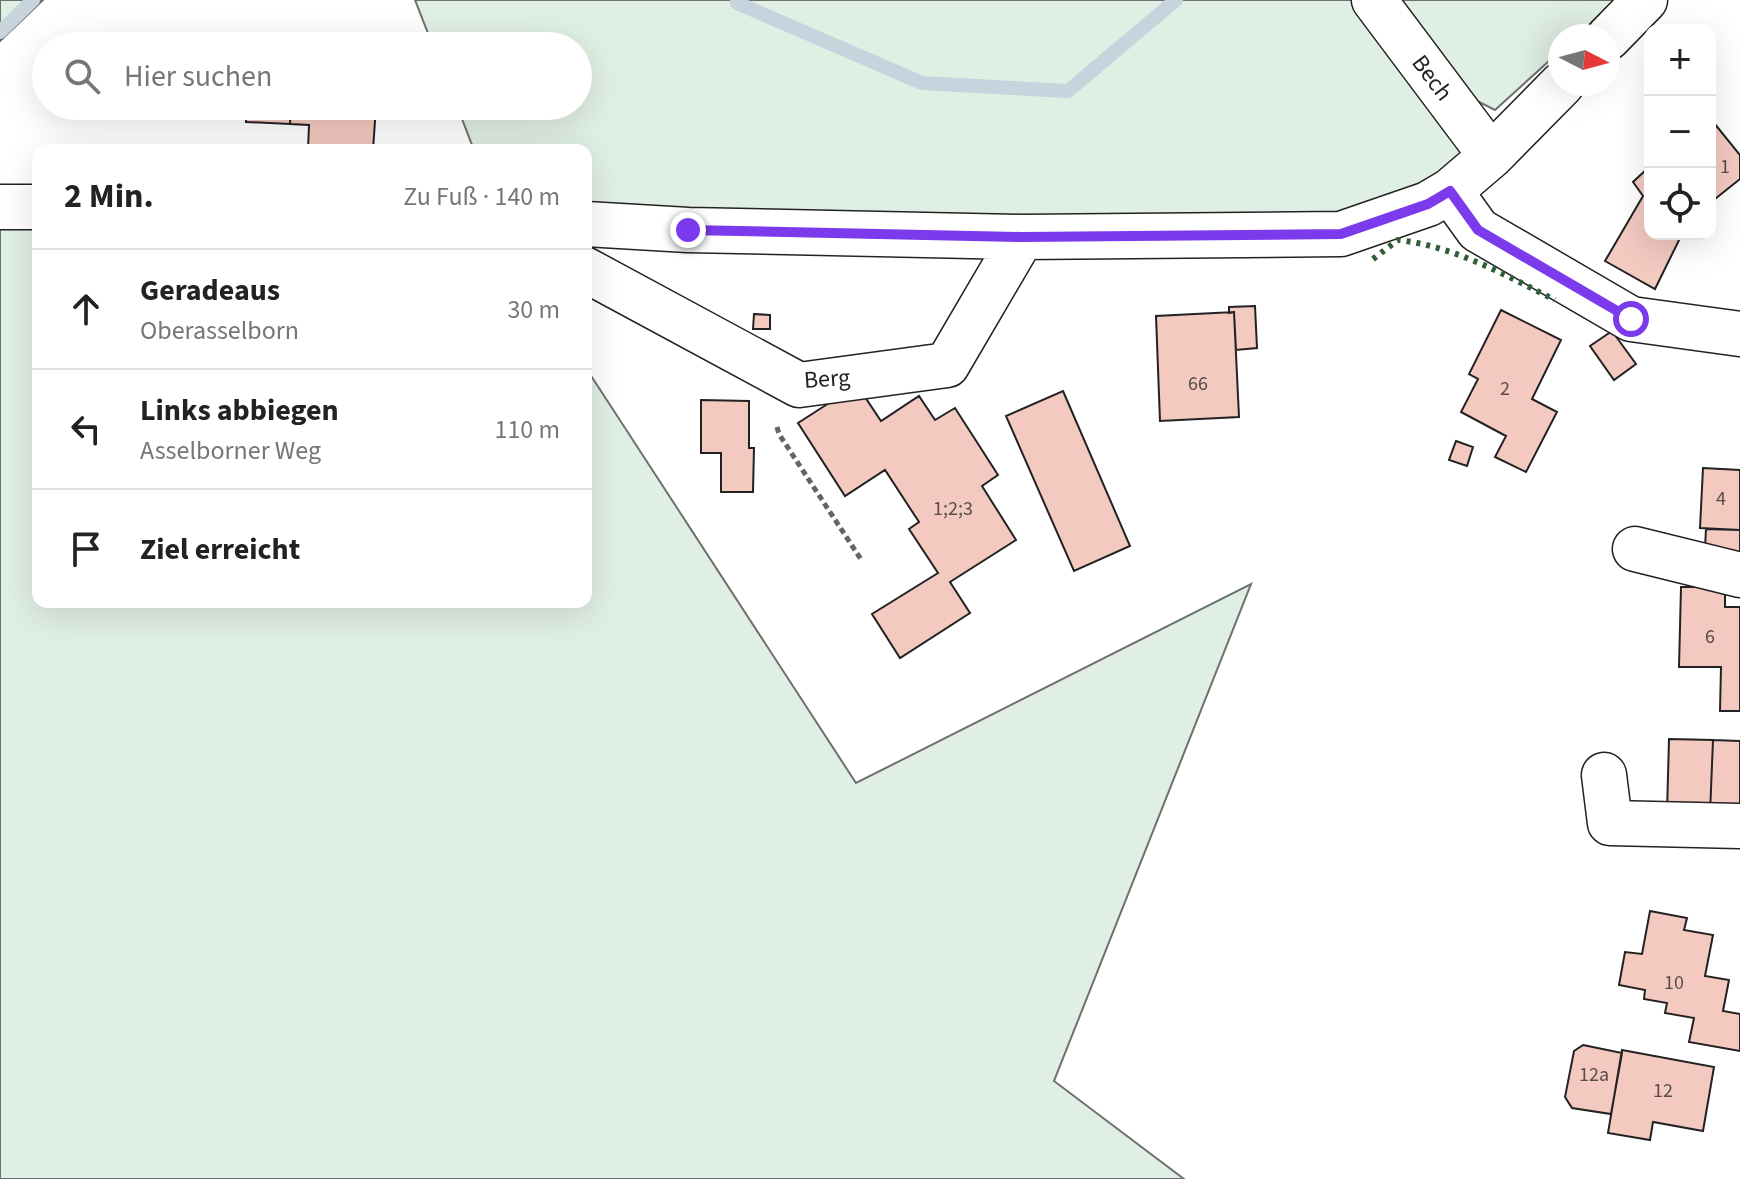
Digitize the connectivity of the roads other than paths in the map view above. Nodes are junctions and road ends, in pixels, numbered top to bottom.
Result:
1 (1374, 0) edge
2 (1645, 0) edge
3 (1620, 26) edge
4 (1550, 96) edge
5 (1491, 156) junction
6 (1450, 191) junction
7 (0, 207) edge
8 (32, 207) edge
9 (592, 224) edge
10 (1022, 237) junction
11 (592, 273) edge
12 (1740, 334) edge
13 (1635, 549) dead end
14 (1740, 575) edge
15 (1604, 775) dead end
16 (1740, 826) edge

1 - 5 street, Bech
2 - 3 street
4 - 5 street
5 - 6 street
6 - 10 street
6 - 12 street
7 - 8 street
9 - 10 street
10 - 11 street, Berg
13 - 14 street
15 - 16 street

